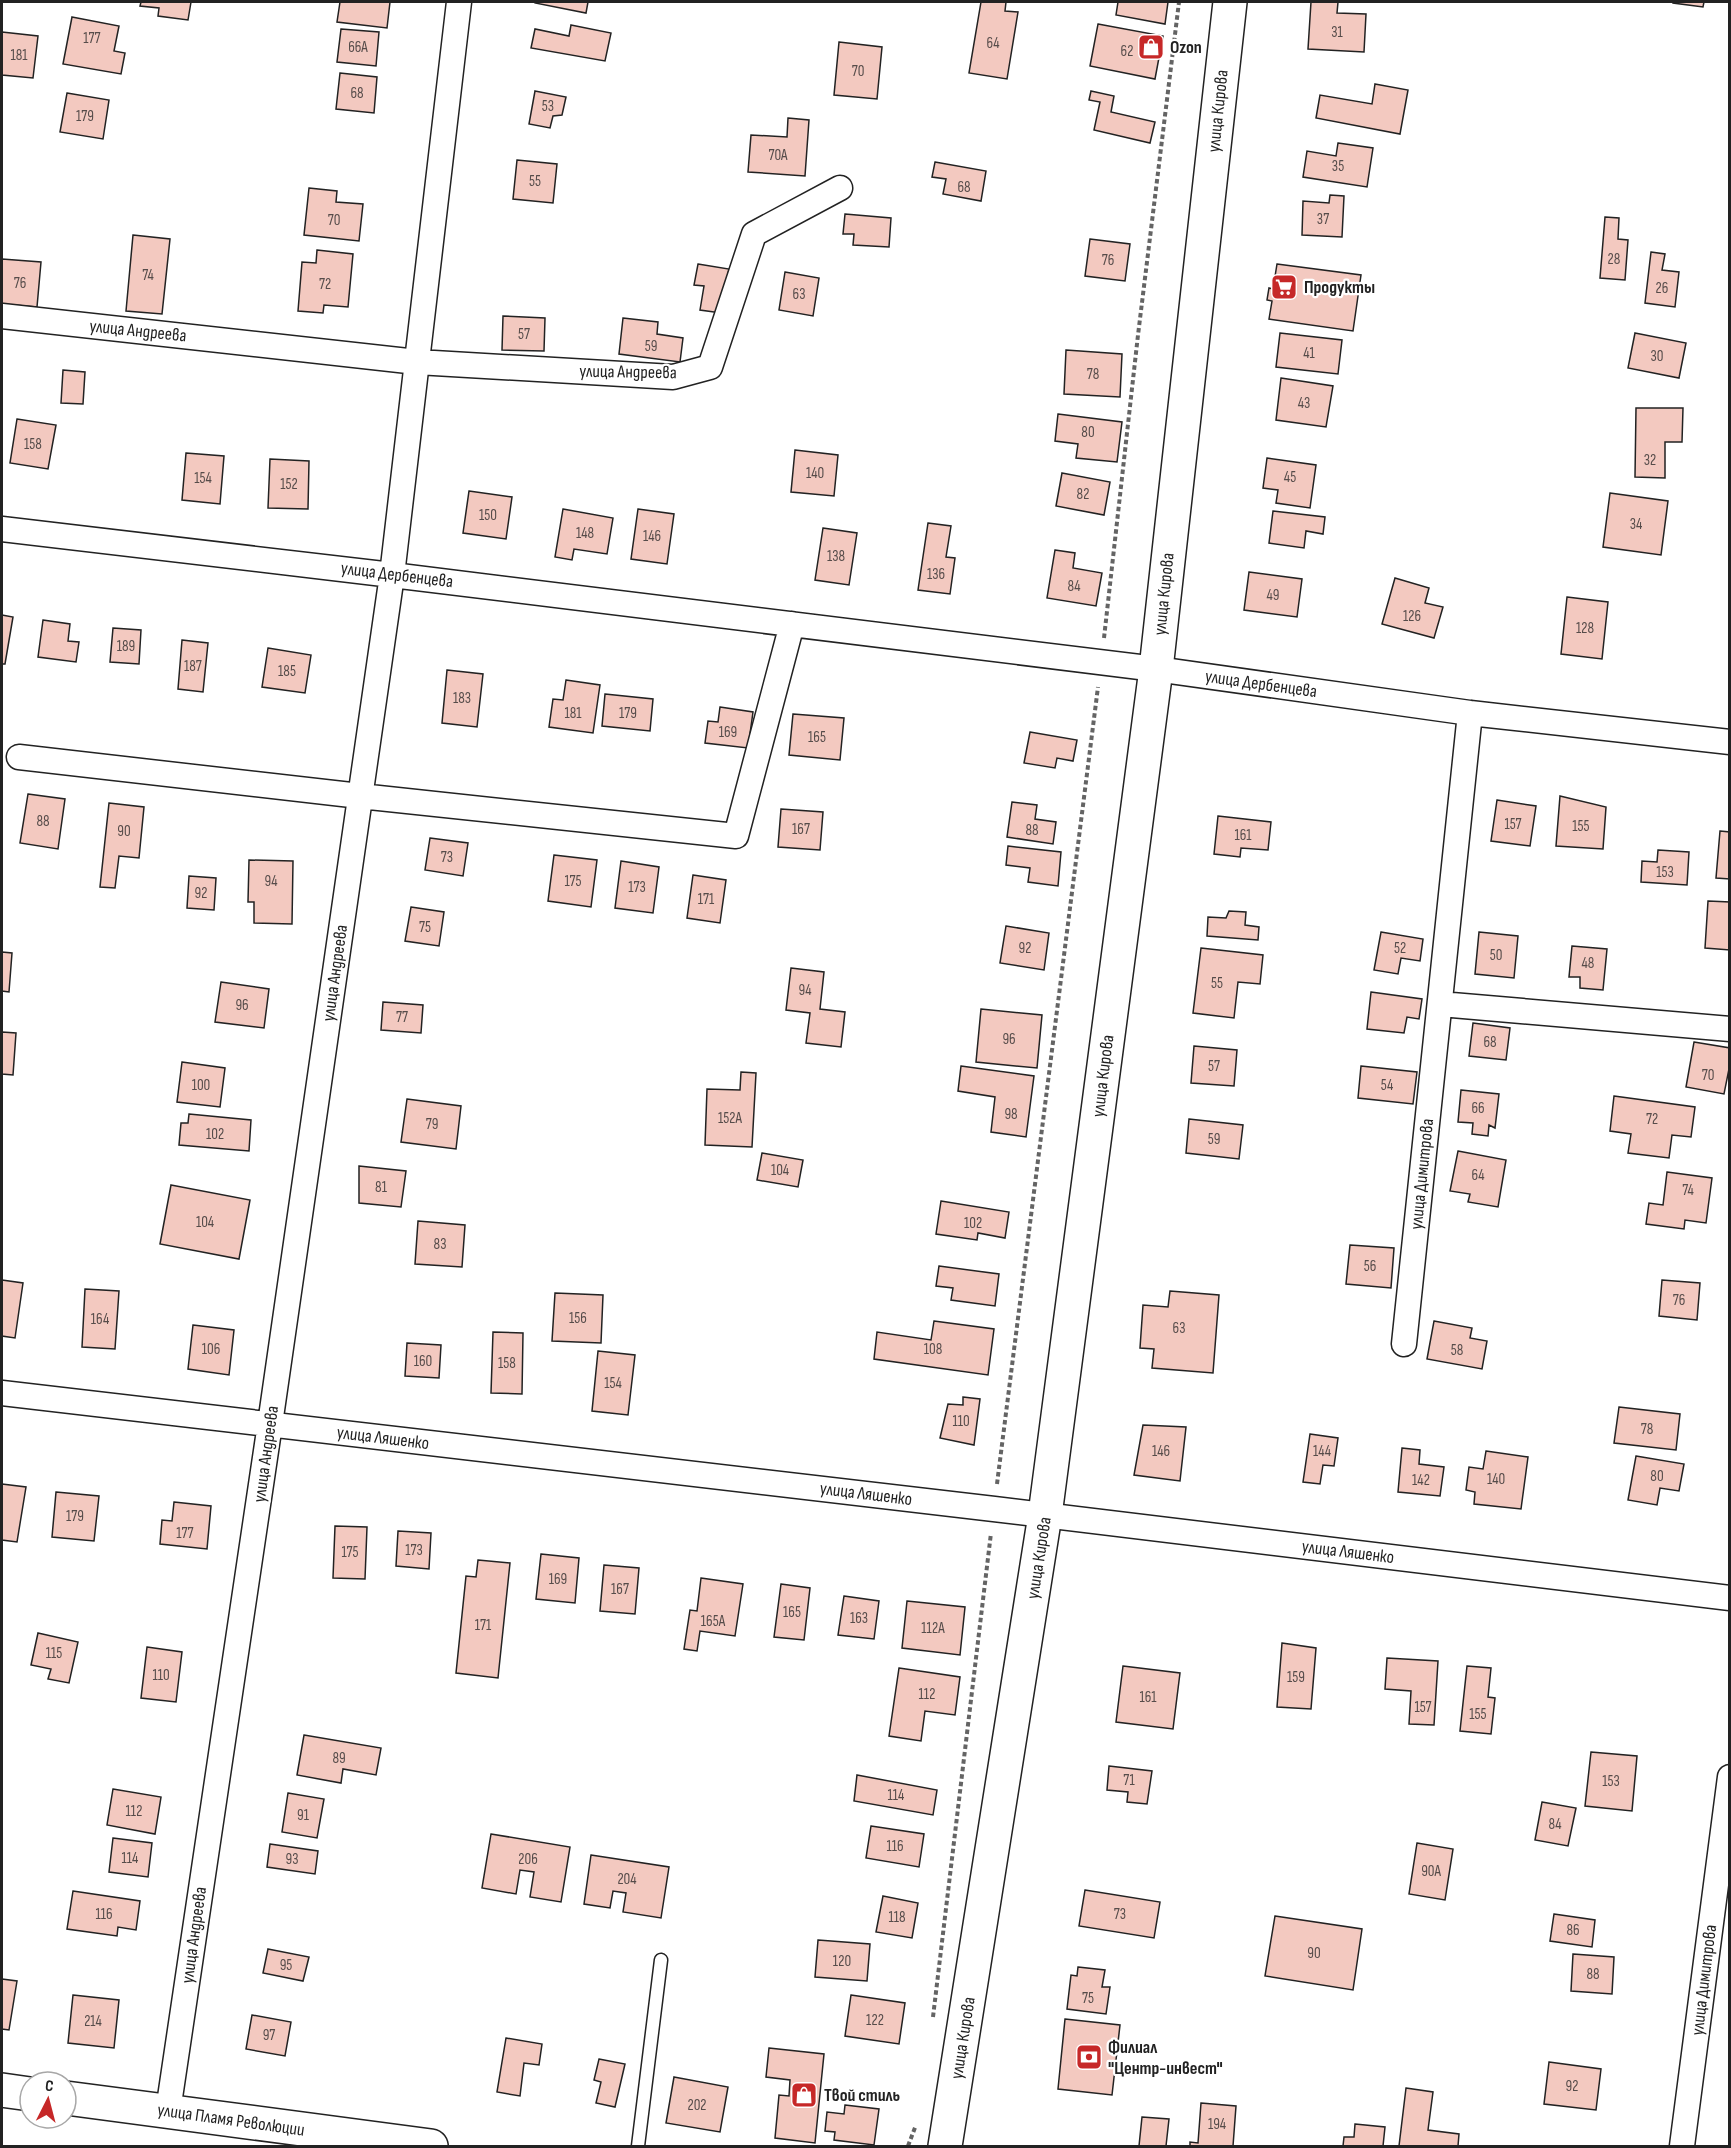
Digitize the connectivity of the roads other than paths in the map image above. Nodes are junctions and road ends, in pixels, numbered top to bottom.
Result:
1 (459, 2) edge
2 (1230, 2) edge
3 (840, 188) dead end
4 (2, 316) edge
5 (417, 362) junction
6 (2, 529) edge
7 (392, 574) junction
8 (792, 624) junction
9 (1156, 669) junction
10 (1470, 713) junction
11 (1730, 742) edge
12 (20, 757) dead end
13 (360, 796) junction
14 (1440, 1004) junction
15 (1730, 1029) edge
16 (1404, 1344) dead end
17 (2, 1394) edge
18 (270, 1424) junction
19 (1046, 1515) junction
20 (1730, 1598) edge
21 (1730, 1777) edge
22 (661, 1960) dead end
23 (2, 2090) edge
24 (18, 2092) edge
25 (78, 2100) edge
26 (168, 2111) junction
27 (314, 2139) edge
28 (431, 2146) edge
29 (638, 2146) edge
30 (945, 2146) edge
31 (1682, 2146) edge

1 - 5 street, улица Андреева
2 - 9 main road, улица Кирова
3 - 5 street, улица Андреева
4 - 5 street, улица Андреева
5 - 7 street, улица Андреева
6 - 7 street, улица Дербенцева
7 - 8 street, улица Дербенцева
7 - 13 street, улица Андреева
8 - 9 street, улица Дербенцева
8 - 13 street
9 - 10 street, улица Дербенцева
9 - 19 main road, улица Кирова
10 - 11 street, улица Дербенцева
10 - 14 street, улица Димитрова
12 - 13 street
13 - 18 street, улица Андреева
14 - 15 street
14 - 16 street, улица Димитрова
17 - 18 street, улица Ляшенко
18 - 19 street, улица Ляшенко
18 - 26 street, улица Андреева
19 - 20 street, улица Ляшенко
19 - 30 main road, улица Кирова
21 - 31 street, улица Димитрова
22 - 29 lane
23 - 24 main road
25 - 26 main road, улица Пламя Революции
26 - 27 main road, улица Пламя Революции
27 - 28 main road, улица Пламя Революции

